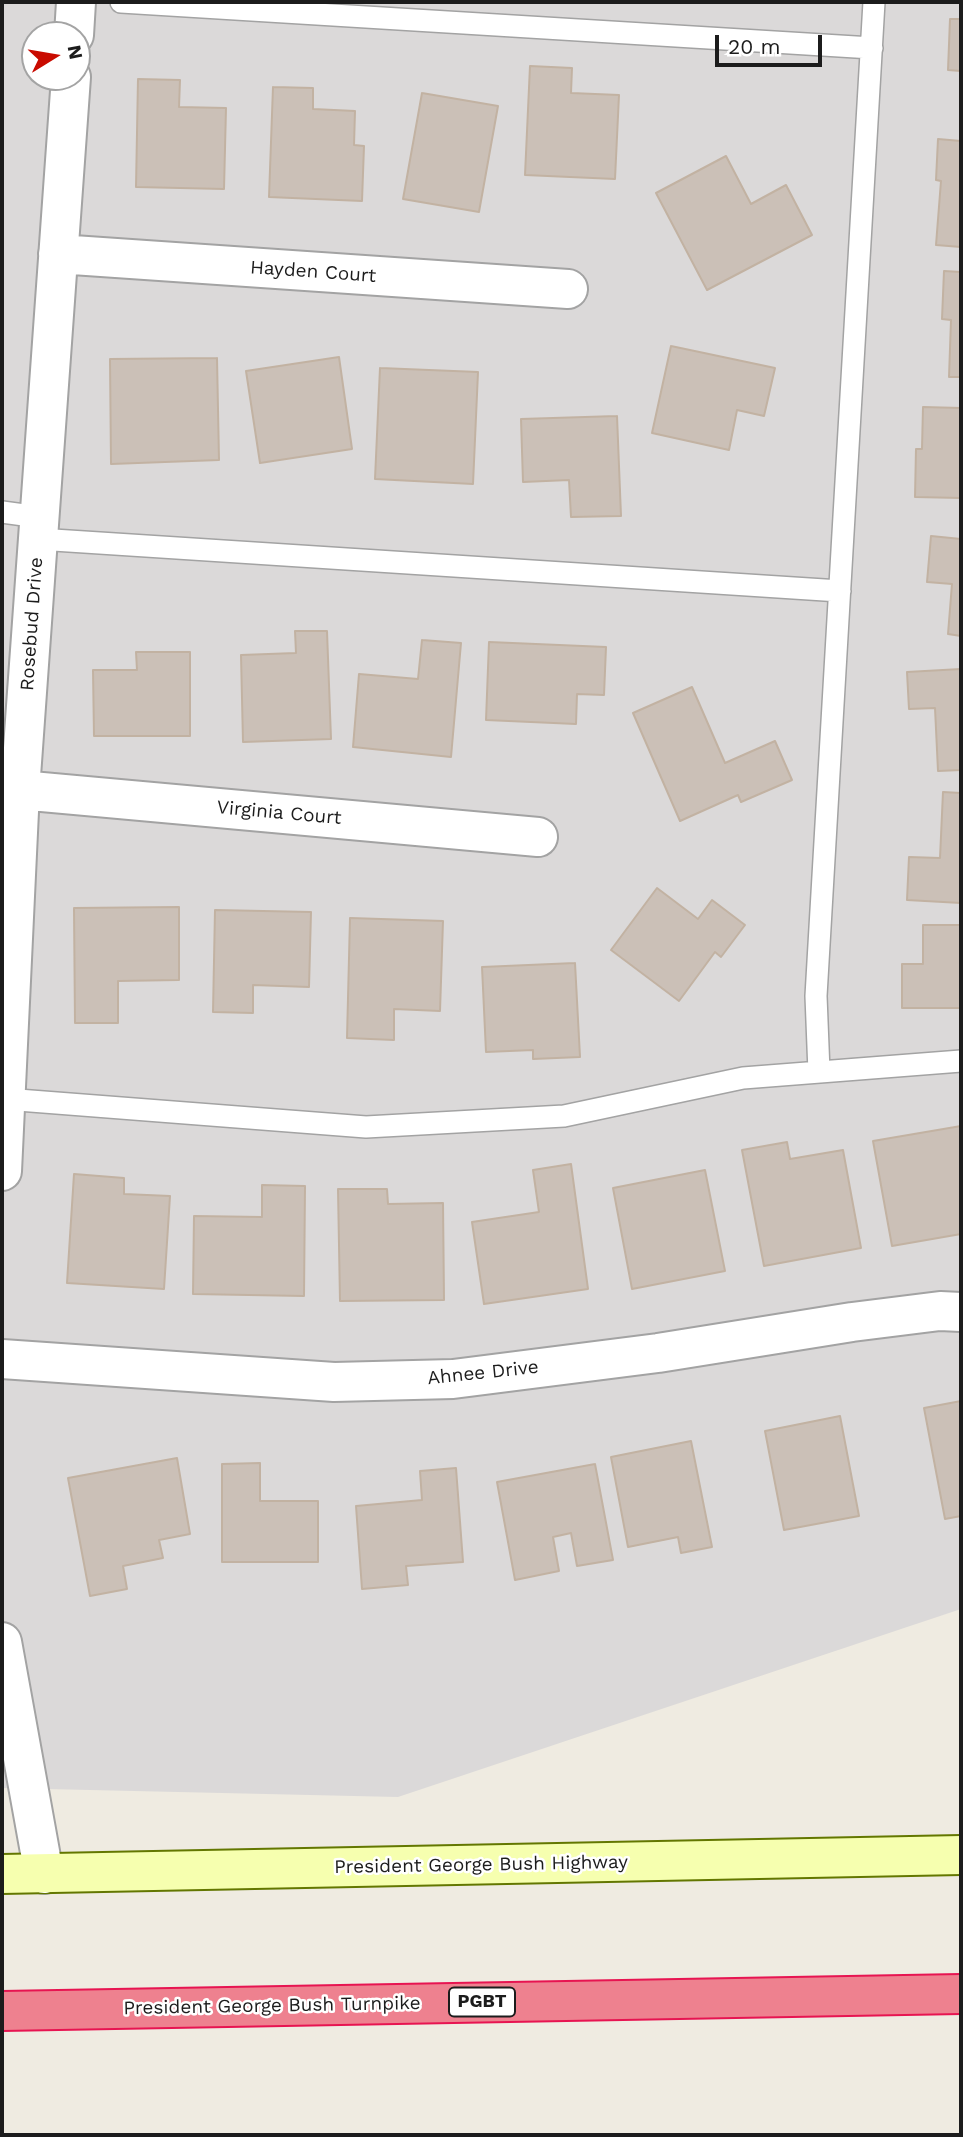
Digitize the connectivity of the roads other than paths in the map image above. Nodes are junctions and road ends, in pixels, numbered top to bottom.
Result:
1 (76, 2) edge
2 (121, 2) edge
3 (874, 2) edge
4 (75, 21) edge
5 (872, 48) junction
6 (70, 91) edge
7 (58, 254) junction
8 (568, 289) dead end
9 (2, 512) edge
10 (39, 528) junction
11 (840, 591) junction
12 (20, 790) junction
13 (538, 837) dead end
14 (961, 1061) edge
15 (819, 1072) junction
16 (5, 1099) junction
17 (2, 1171) edge
18 (961, 1312) edge
19 (2, 1359) edge
20 (2, 1642) edge
21 (961, 1855) edge
22 (2, 1874) edge
23 (44, 1874) junction
24 (961, 1994) edge
25 (2, 2011) edge

1 - 4 street
2 - 5 lane
3 - 5 lane
5 - 11 lane
6 - 7 street, Rosebud Drive
7 - 8 street, Hayden Court
7 - 10 street, Rosebud Drive
9 - 10 lane
10 - 11 lane
10 - 12 street, Rosebud Drive
11 - 15 lane
12 - 13 street, Virginia Court
12 - 16 street, Rosebud Drive
14 - 15 lane
15 - 16 lane
16 - 17 street, Rosebud Drive
18 - 19 street, Ahnee Drive
20 - 23 street
21 - 23 main road, President George Bush Highway
22 - 23 main road, President George Bush Highway
24 - 25 highway, President George Bush Turnpike / PGBT

